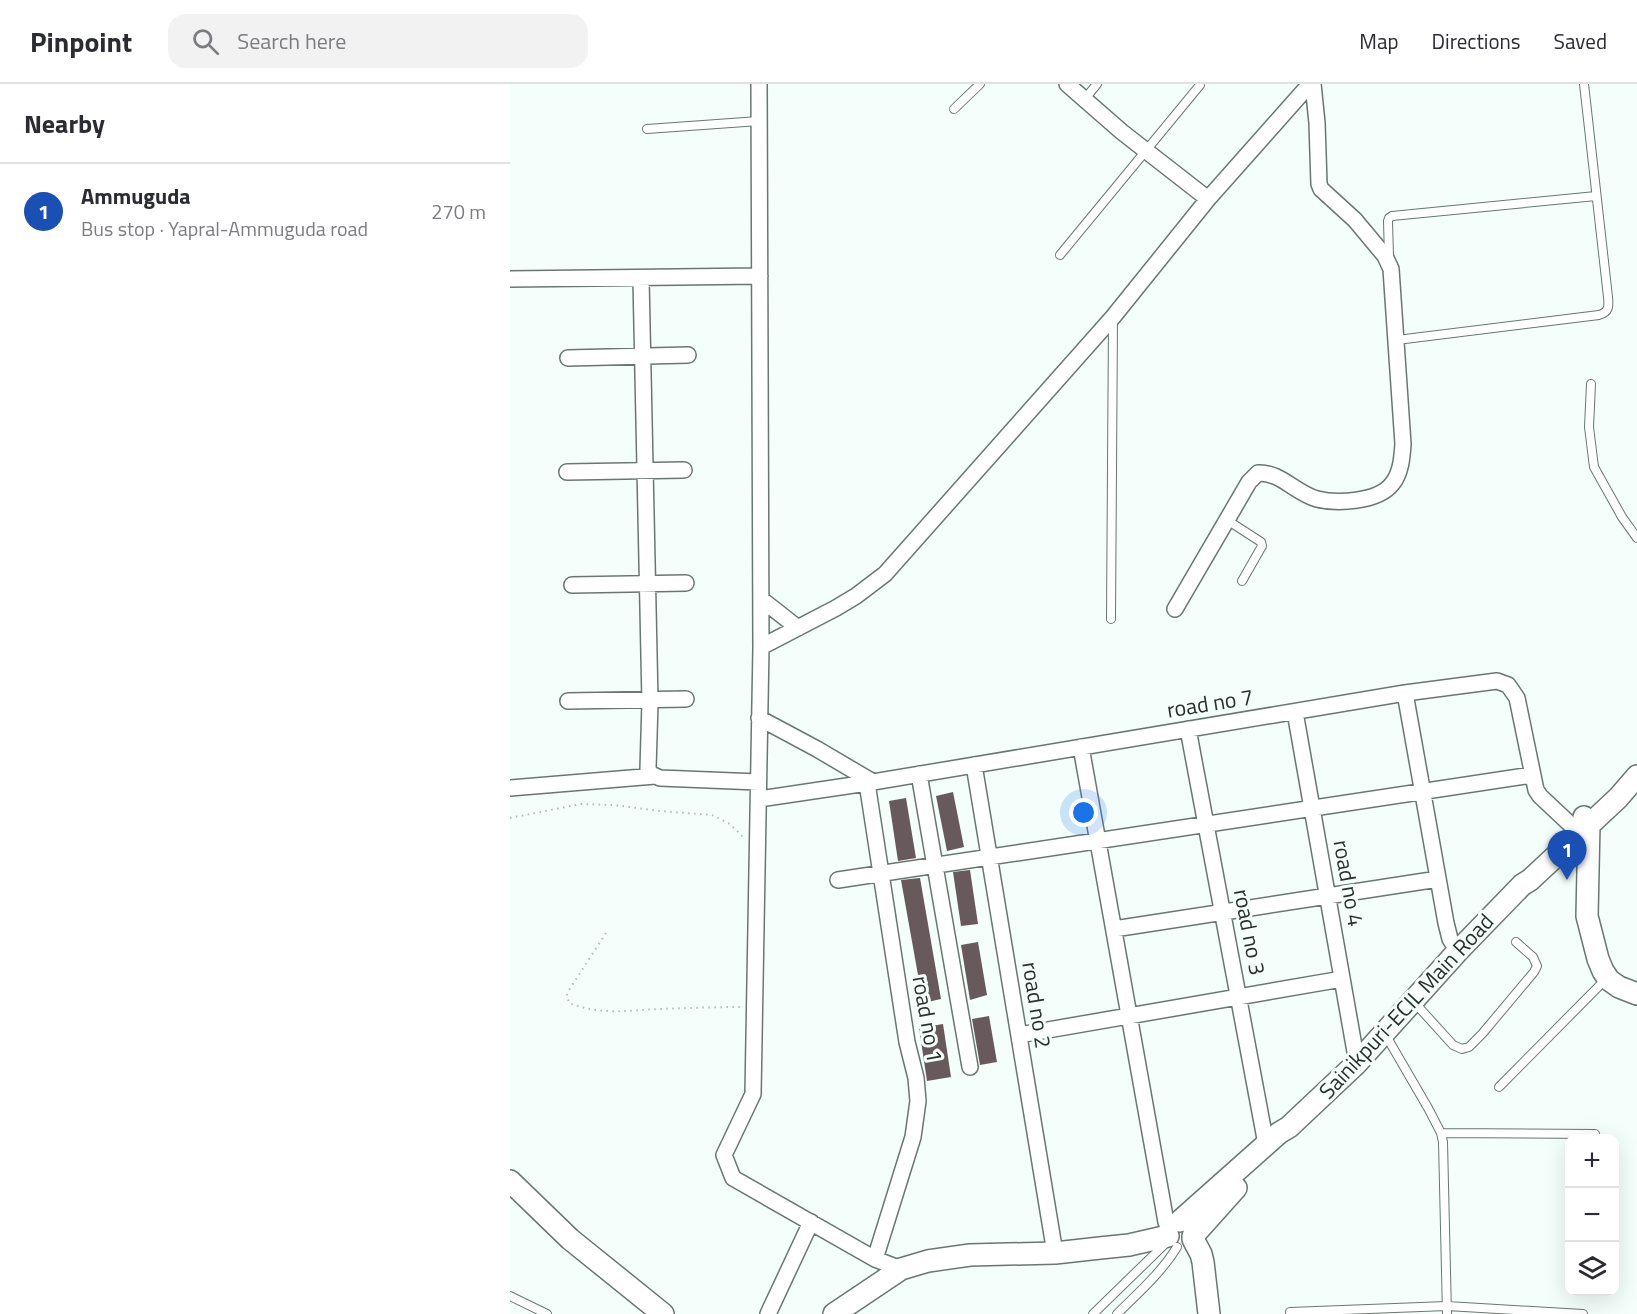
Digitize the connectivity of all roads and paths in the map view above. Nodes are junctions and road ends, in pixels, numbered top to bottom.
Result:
1 (759, 84) edge
2 (980, 84) edge
3 (1067, 84) edge
4 (1097, 84) edge
5 (1312, 84) edge
6 (1584, 84) edge
7 (1200, 85) edge
8 (1084, 100) junction
9 (954, 109) dead end
10 (759, 121) junction
11 (647, 129) dead end
12 (1147, 151) junction
13 (1596, 196) junction
14 (1208, 199) junction
15 (1060, 255) dead end
16 (1389, 263) junction
17 (760, 276) junction
18 (510, 279) edge
19 (641, 279) junction
20 (1113, 317) junction
21 (1396, 340) junction
22 (688, 355) dead end
23 (643, 356) junction
24 (568, 358) dead end
25 (1591, 384) dead end
26 (684, 470) dead end
27 (645, 471) junction
28 (567, 472) dead end
29 (1227, 520) junction
30 (1637, 538) edge
31 (1242, 581) dead end
32 (686, 583) dead end
33 (647, 584) junction
34 (572, 585) dead end
35 (761, 599) junction
36 (1175, 609) dead end
37 (1111, 619) dead end
38 (798, 628) junction
39 (761, 647) junction
40 (1405, 693) junction
41 (686, 699) dead end
42 (650, 700) junction
43 (568, 701) dead end
44 (1296, 712) junction
45 (759, 718) junction
46 (1188, 729) junction
47 (1081, 747) junction
48 (1637, 760) edge
49 (974, 765) junction
50 (919, 774) junction
51 (1533, 775) junction
52 (654, 776) junction
53 (1637, 776) edge
54 (758, 782) junction
55 (870, 783) junction
56 (510, 788) edge
57 (1423, 792) junction
58 (759, 799) junction
59 (1313, 808) junction
60 (1590, 816) junction
61 (510, 818) edge
62 (1206, 824) junction
63 (1098, 841) junction
64 (757, 851) junction
65 (990, 857) junction
66 (934, 866) junction
67 (882, 873) junction
68 (1438, 879) junction
69 (838, 880) dead end
70 (1328, 896) junction
71 (1223, 913) junction
72 (1114, 929) junction
73 (606, 933) dead end
74 (1516, 942) dead end
75 (1458, 951) junction
76 (1607, 978) junction
77 (1342, 979) junction
78 (1637, 993) edge
79 (1239, 997) junction
80 (1413, 1001) junction
81 (753, 1007) junction
82 (1130, 1016) junction
83 (1384, 1033) junction
84 (1019, 1035) junction
85 (1357, 1063) junction
86 (969, 1067) dead end
87 (1499, 1087) dead end
88 (1289, 1127) junction
89 (1441, 1133) junction
90 (1595, 1134) dead end
91 (1266, 1144) junction
92 (510, 1180) edge
93 (812, 1222) junction
94 (1179, 1237) junction
95 (1055, 1253) junction
96 (875, 1258) junction
97 (901, 1269) junction
98 (510, 1296) edge
99 (1447, 1310) edge
100 (1290, 1312) dead end
101 (547, 1314) edge
102 (663, 1314) edge
103 (768, 1314) edge
104 (834, 1314) edge
105 (1093, 1314) edge
106 (1117, 1314) edge
107 (1209, 1314) edge
108 (1583, 1314) edge

1 - 10 street
2 - 9 lane
3 - 8 street
4 - 8 lane
5 - 14 street
5 - 16 street
6 - 13 lane
7 - 12 lane
8 - 12 street
10 - 11 lane
10 - 17 street
12 - 14 street
12 - 15 lane
13 - 16 lane
13 - 21 lane
14 - 20 street
16 - 21 street
17 - 19 street
17 - 35 street
18 - 19 street
19 - 23 street
20 - 37 lane
20 - 38 street
21 - 29 street
22 - 23 street
23 - 24 street
23 - 27 street
25 - 30 lane
26 - 27 street
27 - 28 street
27 - 33 street
29 - 31 lane
29 - 36 street
32 - 33 street
33 - 34 street
33 - 42 street
35 - 38 street
35 - 39 street
38 - 39 street
39 - 45 street
40 - 44 street, road no 7
40 - 51 street, road no 7
40 - 57 street
41 - 42 street
42 - 43 street
42 - 52 street
44 - 46 street, road no 7
44 - 59 street, road no 4
45 - 54 street
45 - 55 street
46 - 47 street, road no 7
46 - 62 street, road no 3
47 - 49 street, road no 7
47 - 63 street
48 - 60 main road, Sainikpuri-ECIL Main Road
49 - 50 street, road no 7
49 - 65 street, road no 2
50 - 55 street, road no 7
50 - 66 street
51 - 57 street
51 - 60 street, road no 7
52 - 54 street
52 - 56 street
53 - 60 main road, Sainikpuri-ECIL Main Road
54 - 58 street
55 - 58 street, road no 7
55 - 67 street, road no 1
57 - 59 street
57 - 68 street
58 - 64 street
59 - 62 street
59 - 70 street, road no 4
60 - 75 main road, Sainikpuri-ECIL Main Road
60 - 76 main road
61 - 64 path
62 - 63 street
62 - 71 street, road no 3
63 - 65 street
63 - 72 street
64 - 81 street
65 - 66 street
65 - 84 street, road no 2
66 - 67 street
66 - 86 street
67 - 69 street
67 - 96 street, road no 1
68 - 70 street
68 - 75 street
70 - 71 street
70 - 77 street, road no 4
71 - 72 street
71 - 79 street, road no 3
72 - 82 street
73 - 81 path
74 - 80 lane
75 - 80 main road, Sainikpuri-ECIL Main Road
76 - 78 main road
76 - 87 lane
77 - 79 street
77 - 85 street, road no 4
79 - 82 street
79 - 91 street, road no 3
80 - 83 main road, Sainikpuri-ECIL Main Road
81 - 93 street
82 - 84 street
82 - 94 street
83 - 85 main road, Sainikpuri-ECIL Main Road
83 - 89 lane
84 - 95 street, road no 2
85 - 88 main road, Sainikpuri-ECIL Main Road
88 - 91 main road, Sainikpuri-ECIL Main Road
88 - 94 main road, Sainikpuri-ECIL Main Road
89 - 90 lane
89 - 99 lane
91 - 94 main road, Sainikpuri-ECIL Main Road
92 - 102 main road
93 - 96 street
93 - 103 street
94 - 95 main road, Sainikpuri-ECIL Main Road
94 - 105 lane
94 - 106 lane
94 - 107 main road
95 - 97 main road, Sainikpuri-ECIL Main Road
96 - 97 street
97 - 104 main road, Sainikpuri-ECIL Main Road
98 - 101 lane
99 - 100 lane
99 - 108 lane

